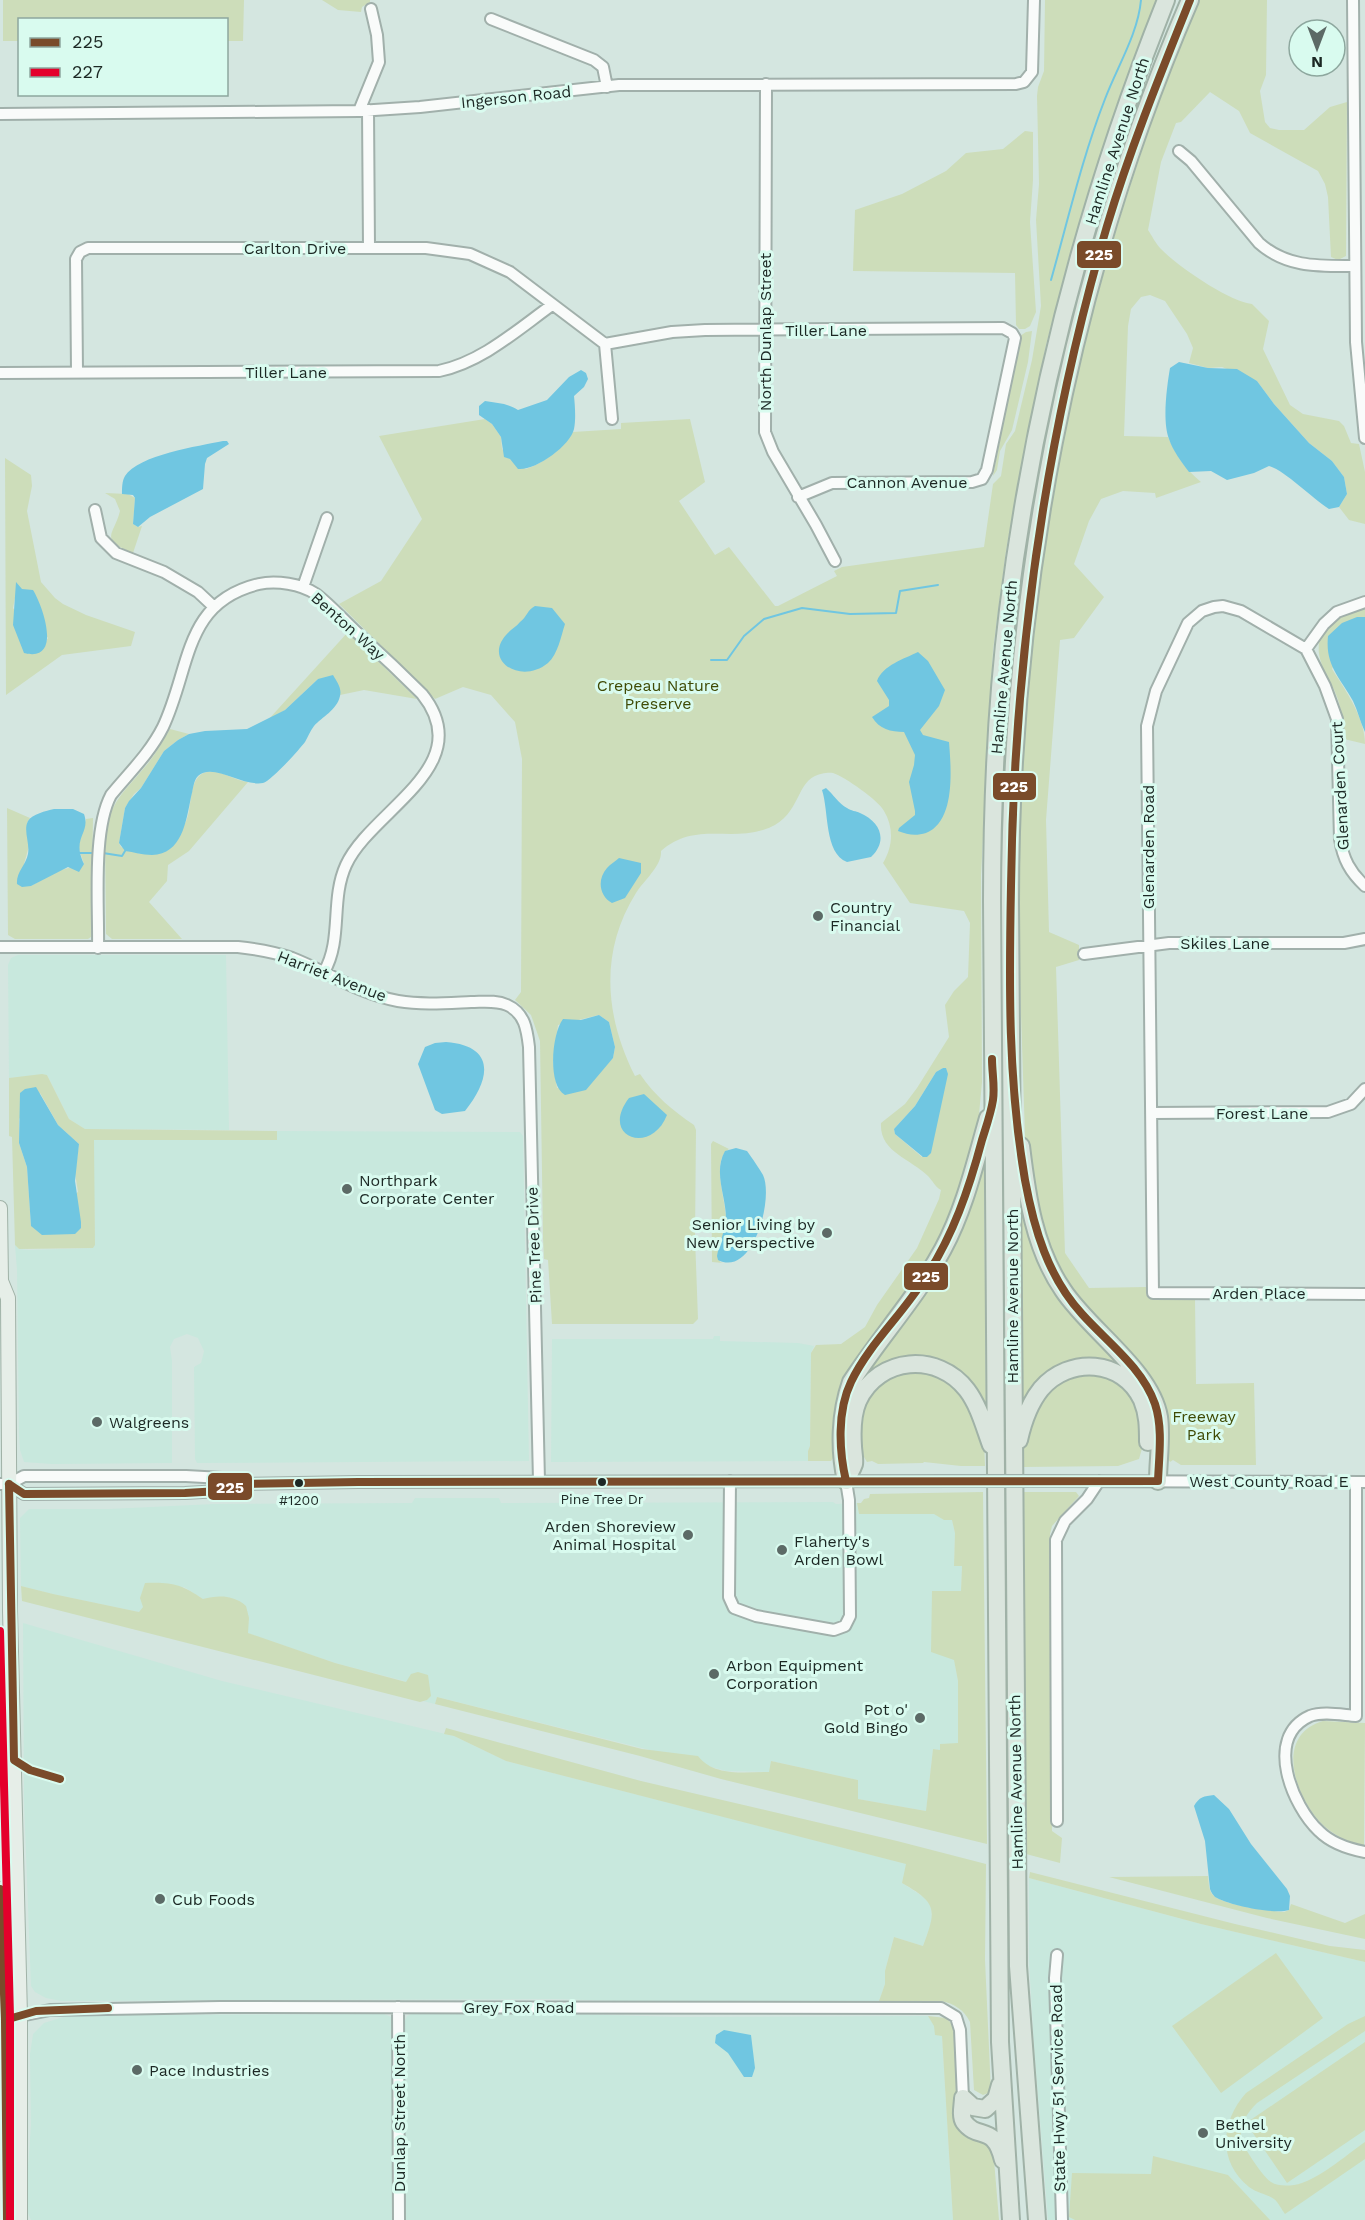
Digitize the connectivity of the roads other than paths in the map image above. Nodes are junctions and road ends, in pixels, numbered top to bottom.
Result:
1 (1034, 0) edge
2 (1166, 0) edge
3 (1190, 0) edge
4 (1353, 0) edge
5 (370, 9) dead end
6 (491, 19) dead end
7 (766, 84) junction
8 (607, 87) junction
9 (363, 111) junction
10 (0, 114) edge
11 (1179, 151) dead end
12 (1360, 169) edge
13 (369, 248) junction
14 (1355, 266) junction
15 (552, 305) junction
16 (765, 330) junction
17 (605, 344) junction
18 (1361, 369) edge
19 (77, 372) junction
20 (0, 373) edge
21 (612, 420) dead end
22 (1365, 438) edge
23 (982, 479) joint
24 (798, 497) junction
25 (95, 510) dead end
26 (327, 518) dead end
27 (835, 561) dead end
28 (303, 588) junction
29 (1365, 602) edge
30 (213, 606) junction
31 (1306, 650) junction
32 (1365, 886) edge
33 (1365, 939) edge
34 (1148, 944) junction
35 (0, 948) edge
36 (99, 948) junction
37 (1084, 954) dead end
38 (324, 972) junction
39 (518, 1012) joint
40 (1012, 1078) junction
41 (1365, 1089) edge
42 (993, 1100) junction
43 (1151, 1113) junction
44 (0, 1208) edge
45 (1, 1282) edge
46 (1153, 1293) joint
47 (1365, 1294) edge
48 (995, 1456) junction
49 (1013, 1464) junction
50 (539, 1481) junction
51 (730, 1481) junction
52 (846, 1481) junction
53 (1099, 1481) junction
54 (1153, 1481) junction
55 (1360, 1482) edge
56 (4, 1484) edge
57 (237, 1484) junction
58 (1360, 1716) edge
59 (1057, 1821) dead end
60 (1365, 1852) edge
61 (0, 1889) edge
62 (1057, 1955) dead end
63 (398, 2007) junction
64 (20, 2016) junction
65 (2, 2021) edge
66 (1002, 2076) junction
67 (963, 2097) junction
68 (1009, 2187) junction
69 (7, 2220) edge
70 (20, 2220) edge
71 (399, 2220) edge
72 (1011, 2220) edge
73 (1037, 2220) edge
74 (1062, 2220) edge

1 - 7 street, Ingerson Road
2 - 42 highway, Hamline Avenue North
3 - 40 highway, Hamline Avenue North
4 - 12 street
5 - 9 street
6 - 8 street
7 - 8 street, Ingerson Road
7 - 16 street, North Dunlap Street
8 - 9 street, Ingerson Road
9 - 10 street, Ingerson Road
9 - 13 street
11 - 14 street
12 - 14 street
13 - 15 street, Carlton Drive
13 - 19 street, Carlton Drive
14 - 18 street
15 - 17 street, Carlton Drive
15 - 19 street, Tiller Lane
16 - 17 street, Tiller Lane
16 - 23 street, Tiller Lane
16 - 24 street, North Dunlap Street
17 - 21 street
18 - 22 street
19 - 20 street, Tiller Lane
23 - 24 street, Cannon Avenue
24 - 27 street, North Dunlap Street
25 - 30 street
26 - 28 street
28 - 30 street, Benton Way
28 - 38 street, Benton Way
29 - 31 street
30 - 36 street, Benton Way
31 - 32 street, Glenarden Court
31 - 34 street, Glenarden Road
33 - 34 street, Skiles Lane
34 - 37 street, Skiles Lane
34 - 43 street, Glenarden Road
35 - 36 street, Harriet Avenue
36 - 38 street, Harriet Avenue
38 - 39 street, Harriet Avenue
39 - 50 street, Pine Tree Drive
40 - 49 highway, Hamline Avenue North
40 - 54 highway
41 - 43 street, Forest Lane
42 - 48 highway, Hamline Avenue North
42 - 52 highway
43 - 46 street, Glenarden Road
44 - 45 main road
45 - 56 main road
46 - 47 street, Arden Place
48 - 52 highway
48 - 66 highway, Hamline Avenue North
49 - 54 highway
49 - 73 highway, Hamline Avenue North
50 - 51 street, West County Road E
50 - 57 street, West County Road E
51 - 52 street, West County Road E
51 - 52 street
52 - 53 street, West County Road E, bridge
53 - 54 street, West County Road E
53 - 59 street
54 - 55 street, West County Road E
55 - 58 street
56 - 57 street, West County Road E
56 - 57 street, West County Road E
56 - 64 main road
58 - 60 street
61 - 65 main road
62 - 74 street, State Hwy 51 Service Road
63 - 64 street, Grey Fox Road
63 - 67 street, Grey Fox Road
63 - 71 street, Dunlap Street North
64 - 65 street, Grey Fox Road
64 - 70 main road
65 - 69 main road
66 - 67 highway
66 - 68 highway, Hamline Avenue North
67 - 68 highway
68 - 72 highway, Hamline Avenue North

